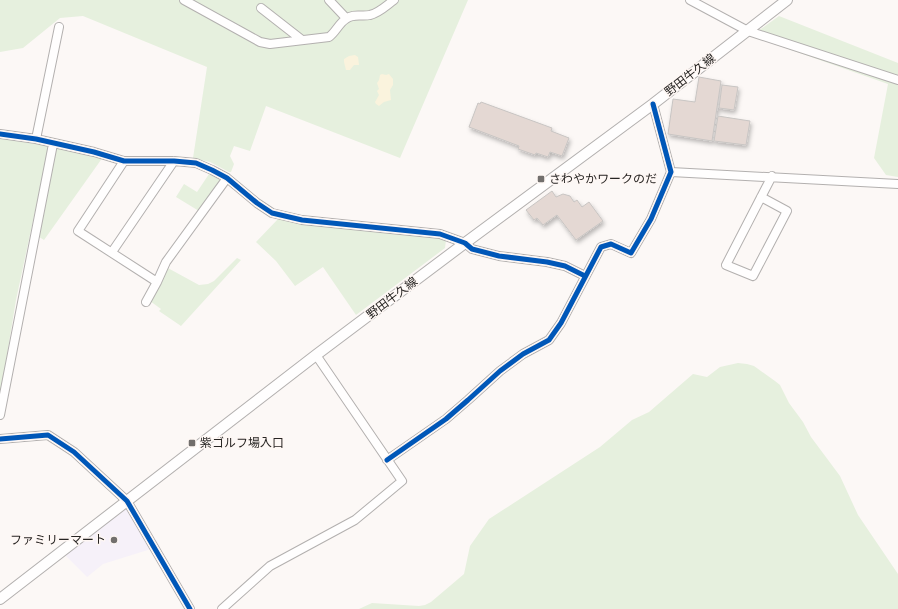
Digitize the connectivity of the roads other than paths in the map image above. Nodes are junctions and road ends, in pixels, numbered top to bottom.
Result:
1 (184, 0) edge
2 (329, 0) edge
3 (394, 0) edge
4 (690, 0) edge
5 (787, 0) edge
6 (261, 8) dead end
7 (346, 18) junction
8 (59, 26) dead end
9 (748, 30) junction
10 (302, 40) junction
11 (898, 80) edge
12 (653, 104) junction
13 (0, 134) edge
14 (36, 140) junction
15 (53, 144) junction
16 (124, 161) junction
17 (174, 161) junction
18 (671, 172) junction
19 (772, 176) junction
20 (227, 178) junction
21 (898, 184) edge
22 (761, 197) junction
23 (465, 242) junction
24 (112, 252) junction
25 (586, 276) junction
26 (158, 282) junction
27 (146, 302) dead end
28 (316, 355) junction
29 (0, 415) edge
30 (0, 439) edge
31 (387, 460) junction
32 (127, 501) junction
33 (0, 599) edge
34 (190, 609) edge
35 (222, 609) edge

1 - 10 street
2 - 7 street
3 - 7 street
4 - 9 street
5 - 9 main road, 野田牛久線
6 - 10 street
7 - 10 street
8 - 14 street
9 - 11 street
9 - 12 main road, 野田牛久線
12 - 18 street
12 - 23 main road, 野田牛久線
13 - 14 street
14 - 15 street
15 - 16 street
15 - 29 street
16 - 17 street
16 - 24 street
17 - 20 street
17 - 24 street
18 - 19 street
18 - 25 street
19 - 21 street
19 - 22 street
20 - 23 street
20 - 26 street
22 - 22 street
23 - 25 street
23 - 28 main road, 野田牛久線
24 - 26 street
25 - 31 street
26 - 27 street
28 - 31 street
28 - 32 main road, 野田牛久線
30 - 32 street
31 - 35 street
32 - 33 main road, 野田牛久線
32 - 34 street

